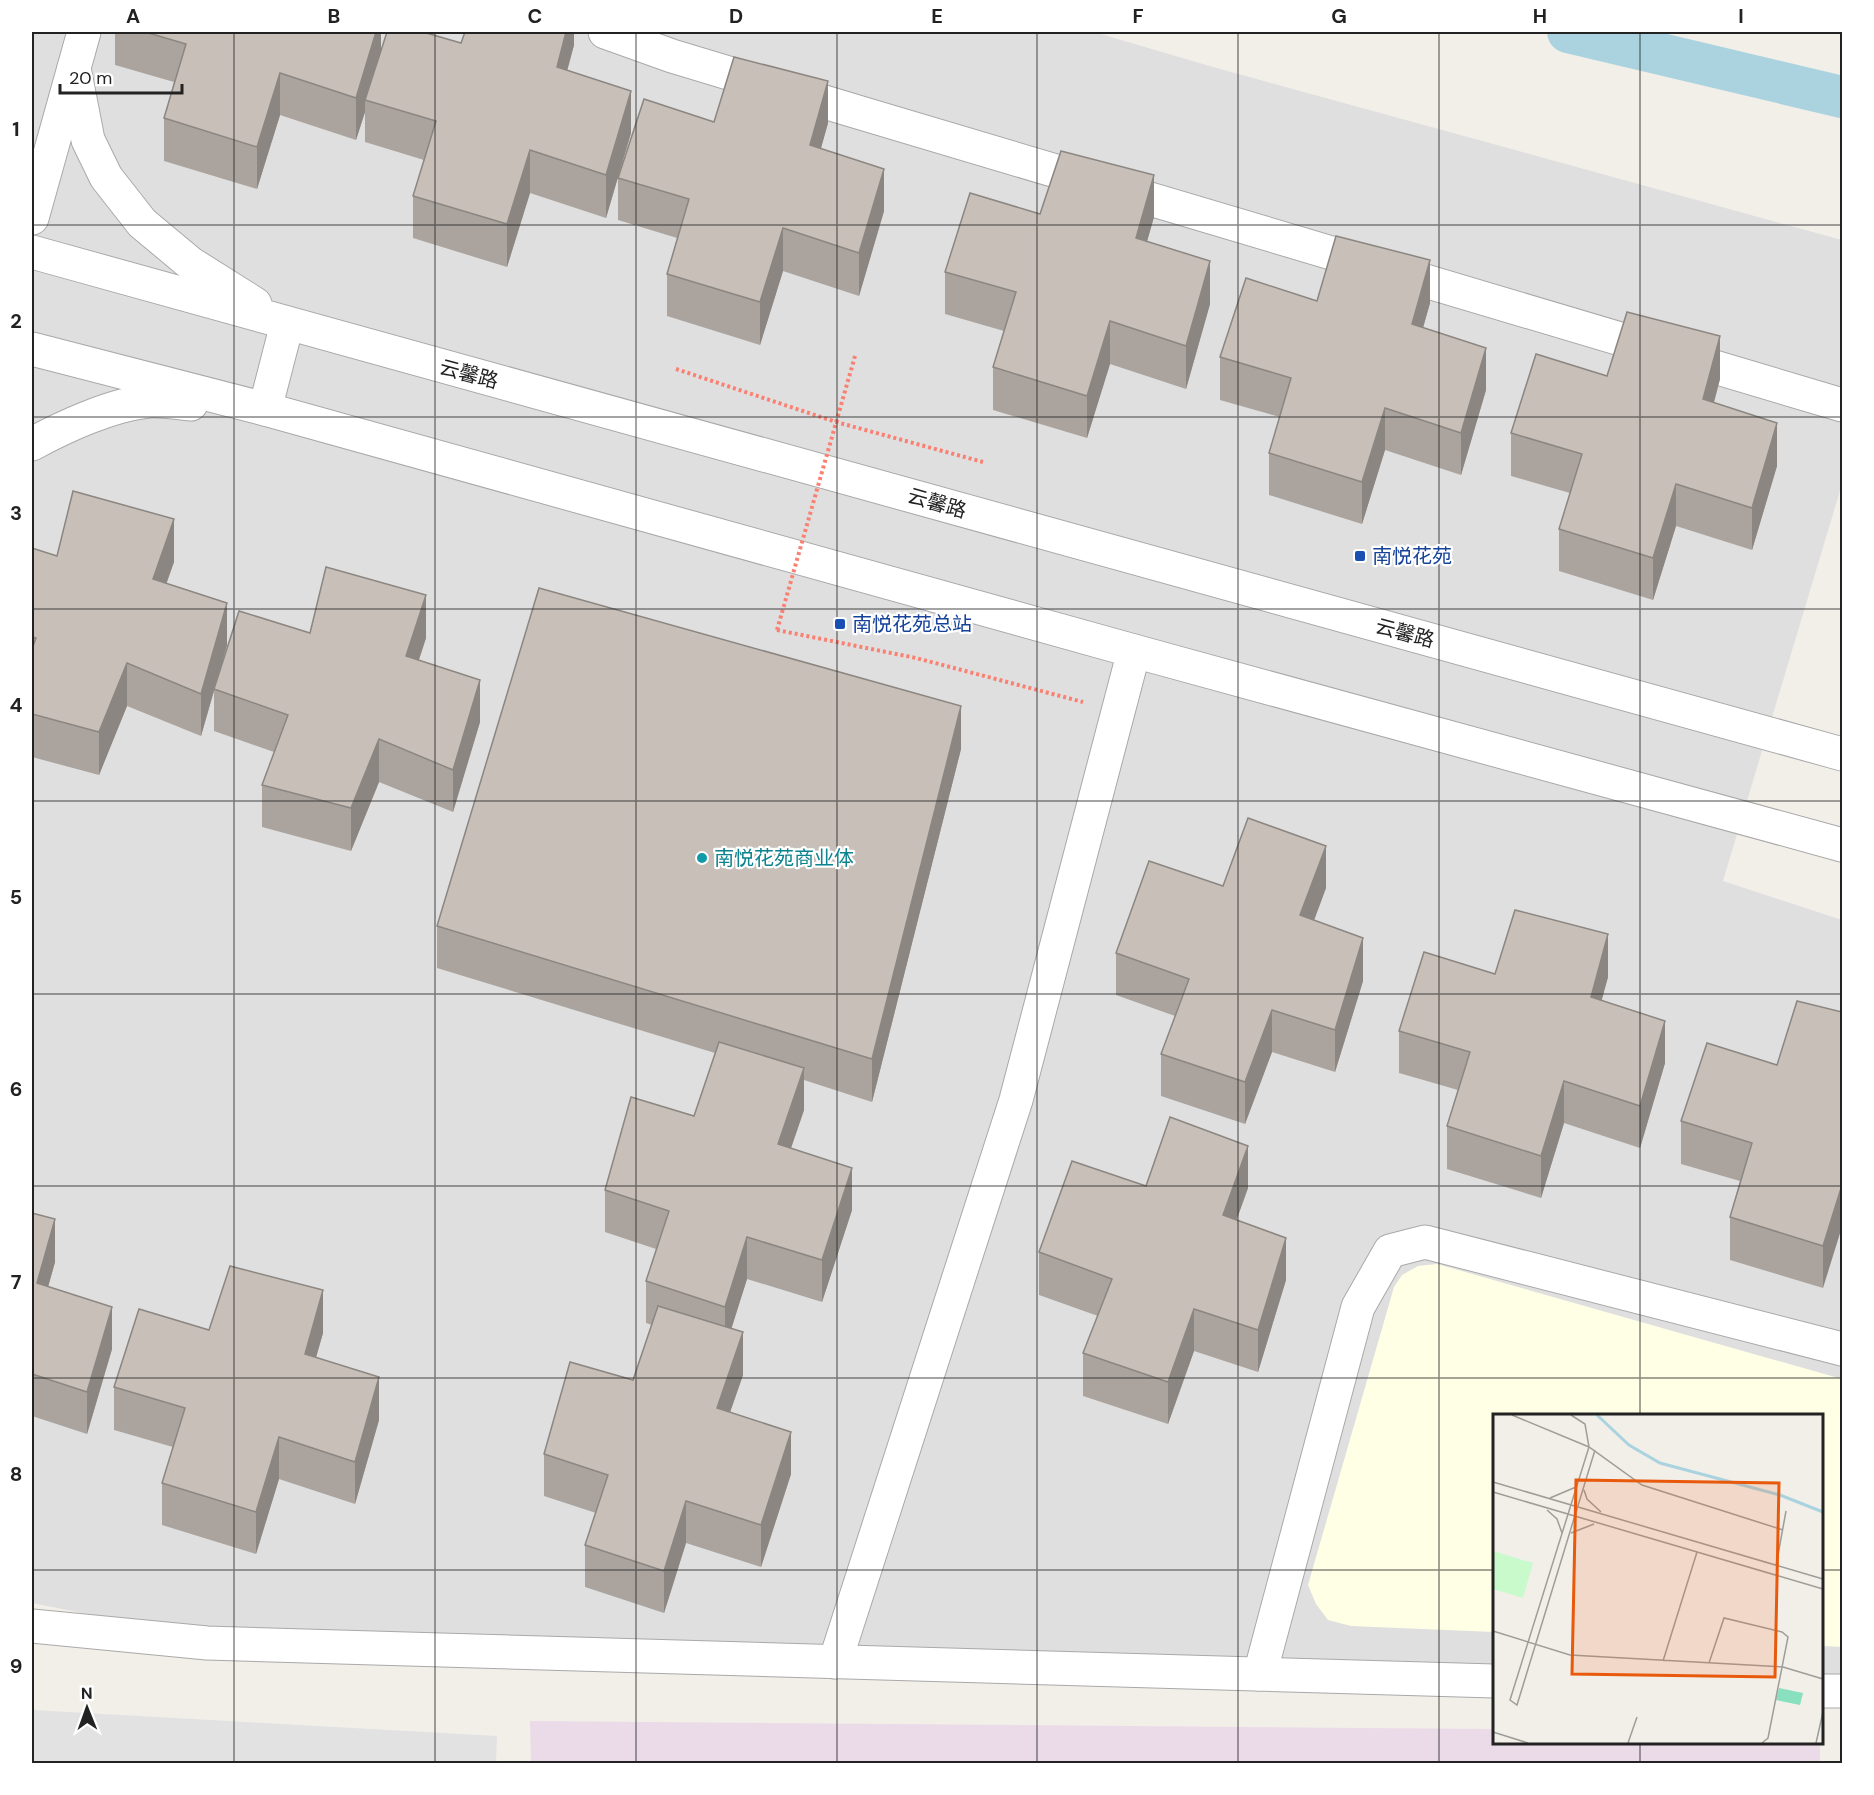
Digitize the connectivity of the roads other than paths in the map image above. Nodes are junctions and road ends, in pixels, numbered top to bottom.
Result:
1 (84, 32) edge
2 (605, 32) edge
3 (74, 68) junction
4 (32, 218) edge
5 (32, 252) edge
6 (287, 324) junction
7 (32, 349) edge
8 (1842, 405) edge
9 (265, 410) junction
10 (32, 444) edge
11 (1134, 651) junction
12 (1842, 754) edge
13 (1842, 845) edge
14 (1842, 1349) edge
15 (32, 1626) edge
16 (835, 1662) junction
17 (1260, 1674) junction
18 (1493, 1681) edge
19 (1823, 1691) edge
20 (1842, 1691) edge

1 - 3 street
2 - 8 street
3 - 4 street
3 - 6 street
5 - 6 street, 云馨路
6 - 9 street
6 - 12 street, 云馨路
7 - 9 street
9 - 10 street
9 - 11 street
11 - 13 street
11 - 16 street
14 - 17 street
15 - 16 street
16 - 17 street
17 - 18 street
19 - 20 street

